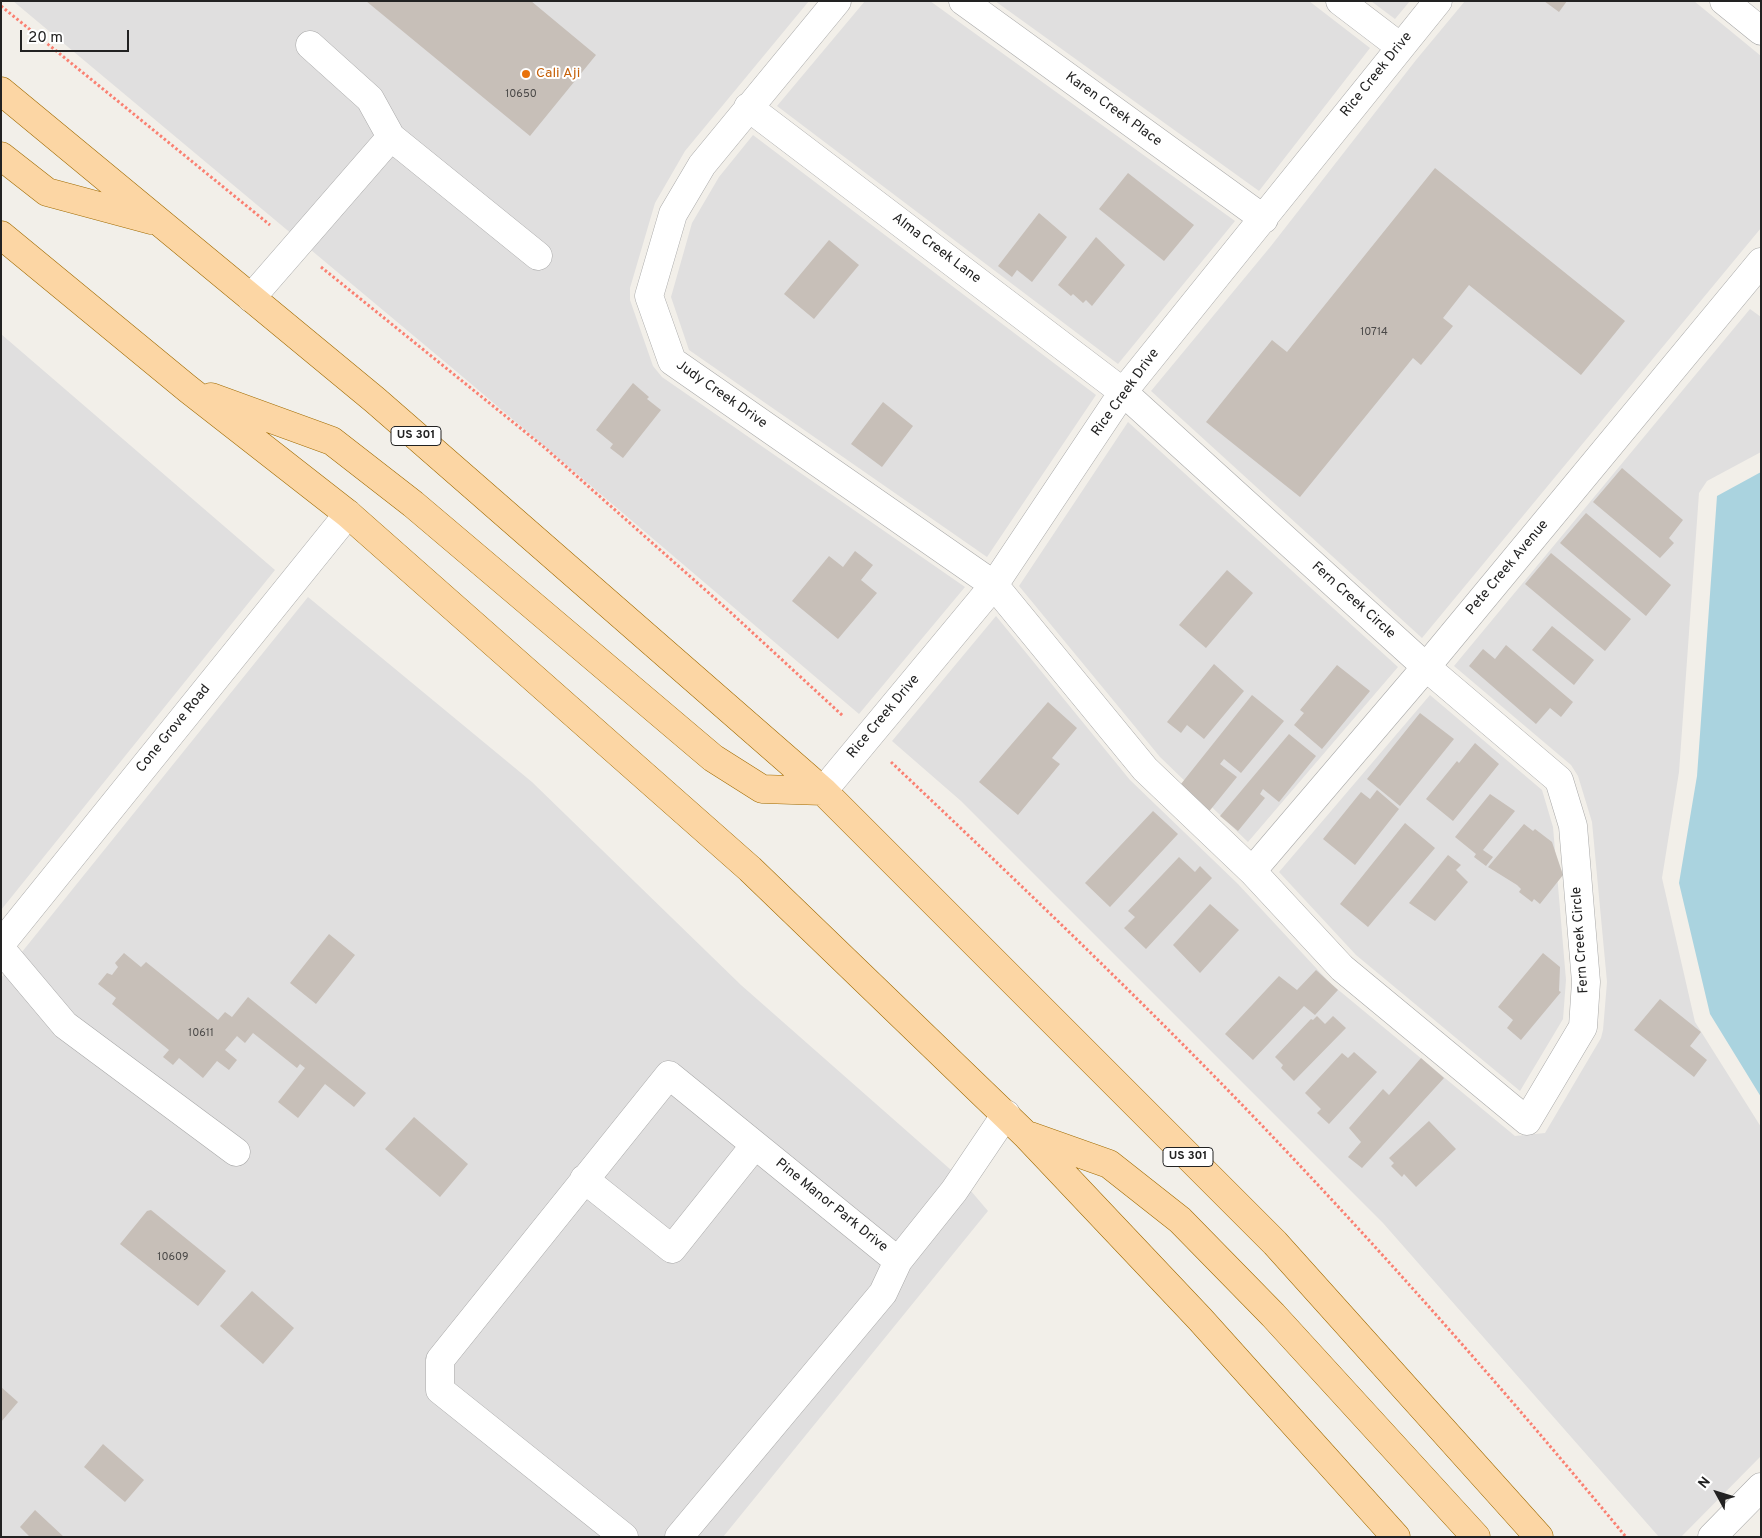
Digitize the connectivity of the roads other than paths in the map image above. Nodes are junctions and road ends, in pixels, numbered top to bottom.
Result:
1 (837, 1) edge
2 (962, 1) edge
3 (1340, 1) edge
4 (1438, 1) edge
5 (1724, 1) edge
6 (1761, 32) edge
7 (310, 45) dead end
8 (1399, 46) junction
9 (1, 91) edge
10 (748, 107) junction
11 (391, 137) junction
12 (1, 156) edge
13 (1264, 219) junction
14 (160, 223) junction
15 (1, 235) edge
16 (538, 256) dead end
17 (1756, 278) edge
18 (251, 298) junction
19 (188, 389) junction
20 (1123, 392) junction
21 (348, 514) junction
22 (994, 585) junction
23 (1426, 667) junction
24 (823, 791) junction
25 (1252, 871) junction
26 (1, 944) edge
27 (1, 949) edge
28 (1006, 1114) junction
29 (1026, 1135) junction
30 (755, 1145) junction
31 (236, 1152) dead end
32 (584, 1179) junction
33 (898, 1261) junction
34 (1761, 1487) edge
35 (624, 1537) edge
36 (678, 1537) edge
37 (1396, 1537) edge
38 (1476, 1537) edge
39 (1539, 1537) edge
40 (1712, 1537) edge

1 - 10 street, Judy Creek Drive
2 - 13 street, Karen Creek Place
3 - 8 street
4 - 8 street, Rice Creek Drive
5 - 6 street
7 - 11 street
8 - 13 street, Rice Creek Drive
9 - 14 main road, US 301
10 - 20 street, Alma Creek Lane
10 - 22 street, Judy Creek Drive
11 - 16 street
11 - 18 street
12 - 14 main road
13 - 20 street, Rice Creek Drive
14 - 18 main road, US 301
15 - 19 main road
17 - 23 street, Pete Creek Avenue
18 - 24 main road, US 301
19 - 21 main road
19 - 24 main road
20 - 22 street, Rice Creek Drive
20 - 23 street, Fern Creek Circle
21 - 26 street, Cone Grove Road
21 - 28 main road
22 - 24 street, Rice Creek Drive
22 - 25 street, Fern Creek Circle
23 - 25 street, Pete Creek Avenue
23 - 25 street, Fern Creek Circle
24 - 39 main road, US 301
27 - 31 street
28 - 29 main road
28 - 33 street, Pine Manor Park Drive
29 - 37 main road
29 - 38 main road
30 - 32 street, Pine Manor Park Drive
30 - 32 street
30 - 33 street, Pine Manor Park Drive
32 - 35 street
33 - 36 street
34 - 40 street

